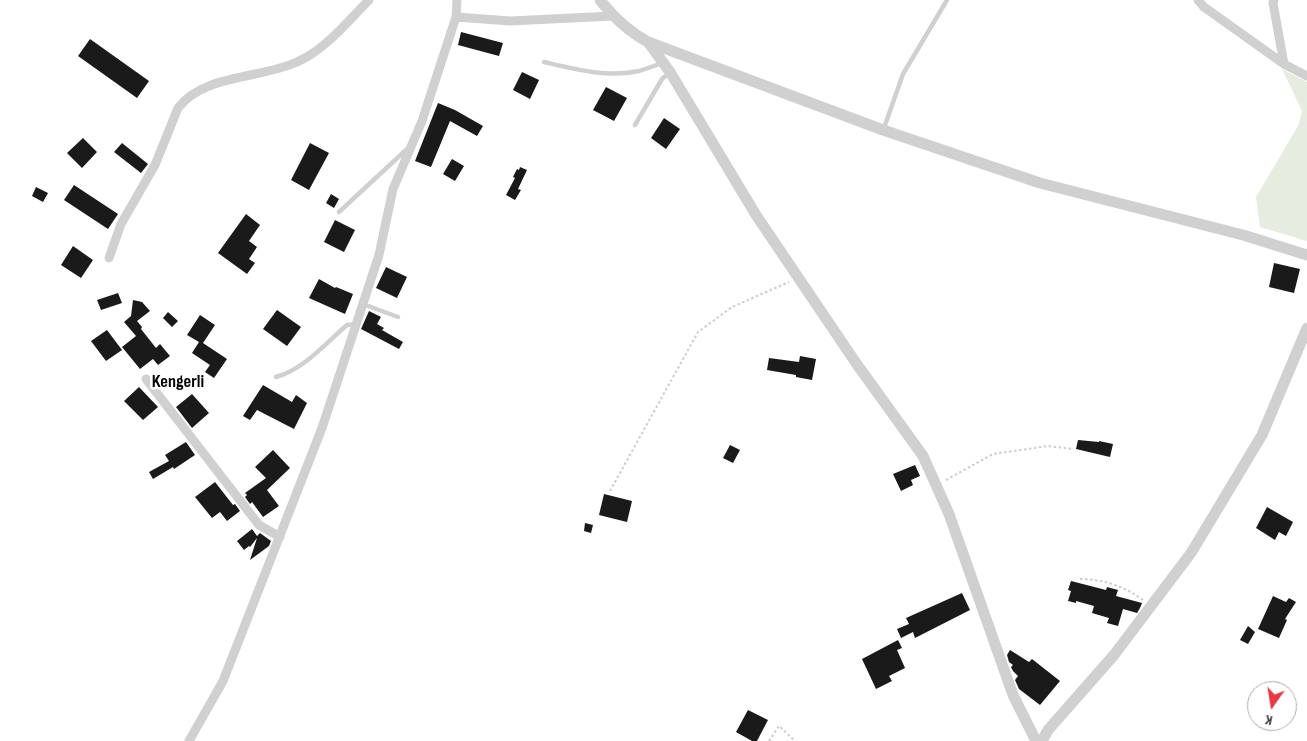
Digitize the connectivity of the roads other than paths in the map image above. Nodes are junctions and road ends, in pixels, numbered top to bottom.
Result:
1 (368, 0) edge
2 (457, 0) edge
3 (600, 0) edge
4 (947, 0) edge
5 (1198, 0) edge
6 (1274, 0) edge
7 (613, 16) junction
8 (456, 17) junction
9 (648, 42) junction
10 (544, 62) dead end
11 (1284, 64) junction
12 (666, 67) junction
13 (1307, 76) edge
14 (635, 125) dead end
15 (883, 130) junction
16 (412, 145) junction
17 (339, 212) dead end
18 (1307, 255) edge
19 (109, 258) dead end
20 (363, 304) junction
21 (398, 317) dead end
22 (356, 324) junction
23 (1307, 328) edge
24 (276, 377) dead end
25 (146, 379) dead end
26 (280, 537) junction
27 (189, 741) edge
28 (1036, 741) edge
29 (1042, 741) edge

1 - 19 street
2 - 8 street
3 - 7 street
4 - 15 lane
5 - 11 street
6 - 11 street
7 - 8 street
7 - 9 street
8 - 16 street
9 - 12 street
9 - 15 street
10 - 12 lane
11 - 13 street
12 - 14 lane
12 - 28 street
15 - 18 street
16 - 17 lane
16 - 20 street
20 - 21 lane
20 - 22 street
22 - 24 lane
22 - 26 street
23 - 29 street
25 - 26 street
26 - 27 street

